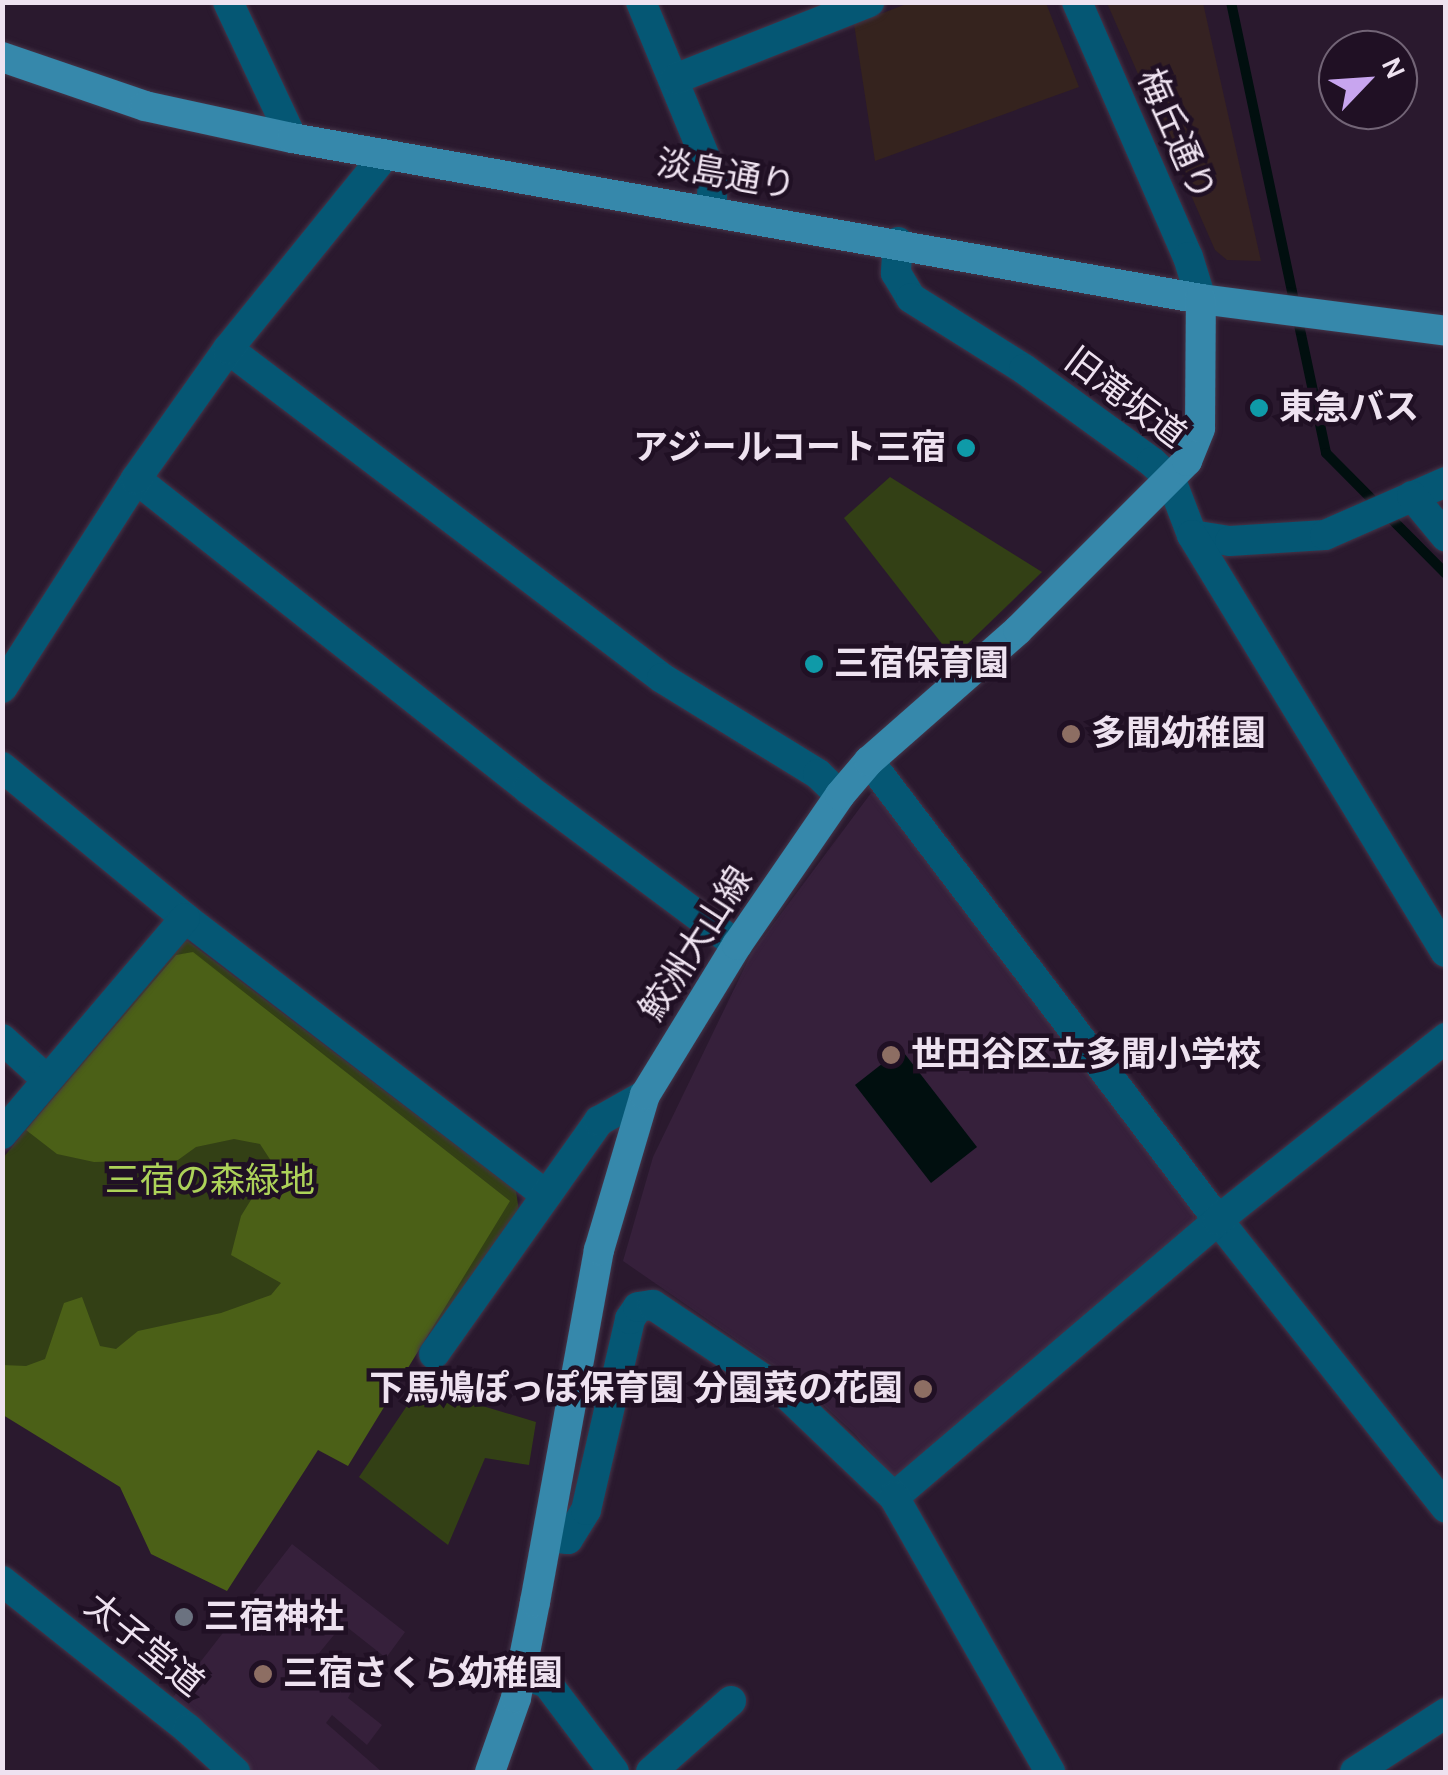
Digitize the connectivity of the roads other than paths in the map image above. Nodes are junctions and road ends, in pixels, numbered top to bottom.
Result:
1 (228, 2) edge
2 (641, 2) edge
3 (869, 2) edge
4 (1077, 2) edge
5 (2, 56) edge
6 (675, 79) junction
7 (292, 138) junction
8 (385, 155) junction
9 (711, 210) junction
10 (898, 242) junction
11 (1201, 299) junction
12 (1446, 331) edge
13 (228, 349) junction
14 (136, 479) junction
15 (1171, 480) junction
16 (1446, 482) edge
17 (1387, 508) junction
18 (1192, 535) junction
19 (1446, 537) edge
20 (2, 688) edge
21 (870, 760) junction
22 (2, 767) edge
23 (840, 795) junction
24 (185, 918) junction
25 (737, 944) junction
26 (1446, 952) edge
27 (1446, 1038) edge
28 (2, 1040) edge
29 (46, 1079) junction
30 (645, 1096) junction
31 (2, 1134) edge
32 (546, 1194) junction
33 (1218, 1220) junction
34 (434, 1354) dead end
35 (894, 1497) junction
36 (1446, 1508) edge
37 (548, 1536) junction
38 (2, 1581) edge
39 (520, 1674) junction
40 (731, 1701) dead end
41 (1446, 1714) edge
42 (235, 1772) edge
43 (490, 1772) edge
44 (614, 1772) edge
45 (651, 1772) edge
46 (1050, 1772) edge
47 (1354, 1772) edge

1 - 7 street
2 - 6 street
3 - 6 street
4 - 11 street, 梅丘通り
5 - 7 main road, 淡島通り
6 - 9 street
7 - 8 main road, 淡島通り
8 - 9 main road, 淡島通り
8 - 13 street
9 - 10 main road, 淡島通り
10 - 11 main road, 淡島通り
10 - 15 street, 旧滝坂道
11 - 12 main road, 淡島通り
11 - 15 main road, 鮫洲大山線
13 - 14 street
13 - 23 street
14 - 20 street
14 - 25 street
15 - 18 street, 旧滝坂道
15 - 21 main road, 鮫洲大山線
16 - 17 street
17 - 18 street
17 - 19 street
18 - 26 street, 旧滝坂道
21 - 23 main road, 鮫洲大山線
21 - 33 street
22 - 24 street
23 - 25 main road, 鮫洲大山線
24 - 29 street
24 - 32 street
25 - 30 main road, 鮫洲大山線
27 - 33 street
28 - 29 street
29 - 31 street
30 - 32 street
30 - 37 main road, 鮫洲大山線
32 - 34 street
33 - 35 street
33 - 36 street
35 - 37 street
35 - 46 street
37 - 39 main road, 鮫洲大山線
38 - 42 street, 太子堂道
39 - 43 main road, 鮫洲大山線
39 - 44 street
40 - 45 street
41 - 47 street

